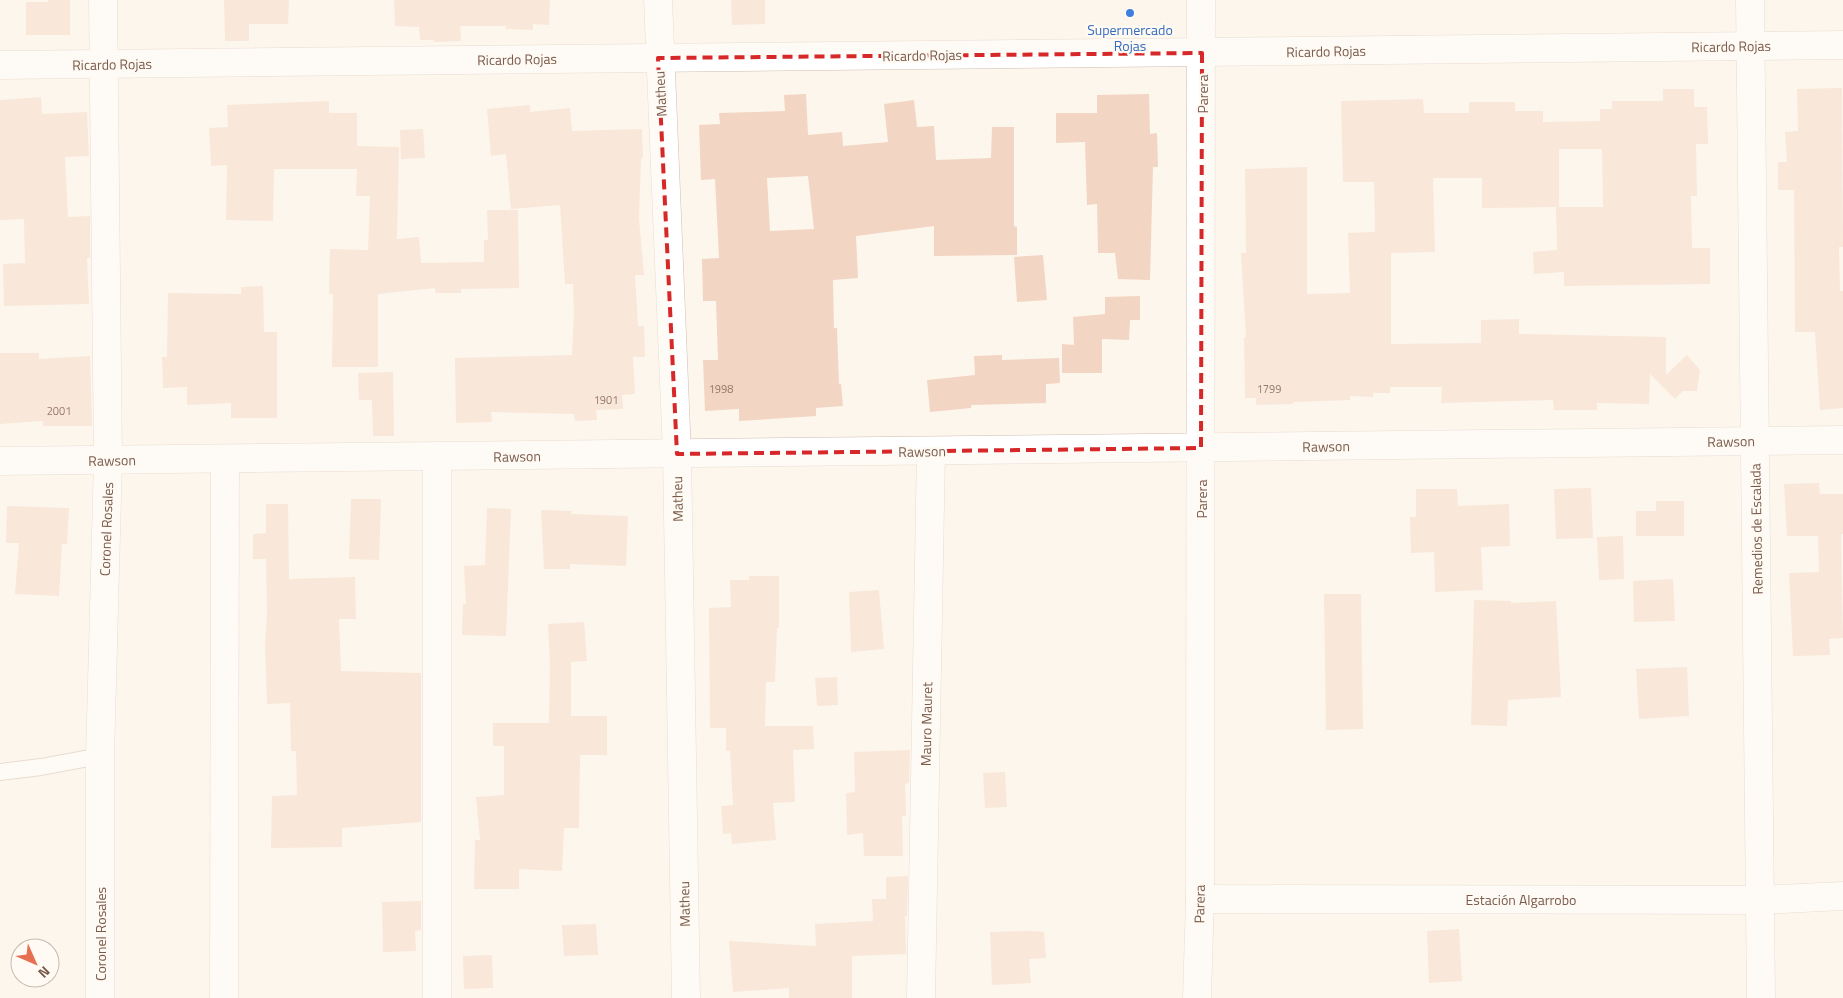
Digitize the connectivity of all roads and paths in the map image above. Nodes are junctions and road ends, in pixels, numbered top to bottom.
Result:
1 (103, 0) edge
2 (658, 0) edge
3 (1201, 0) edge
4 (1750, 0) edge
5 (1843, 45) edge
6 (1751, 46) junction
7 (1202, 53) junction
8 (658, 58) junction
9 (104, 64) junction
10 (0, 65) edge
11 (1843, 440) edge
12 (1755, 441) junction
13 (1201, 448) junction
14 (931, 451) junction
15 (677, 454) junction
16 (437, 457) junction
17 (225, 459) junction
18 (0, 461) edge
19 (108, 461) junction
20 (100, 756) junction
21 (0, 772) edge
22 (1843, 896) edge
23 (1200, 899) junction
24 (1760, 900) junction
25 (100, 998) edge
26 (224, 998) edge
27 (437, 998) edge
28 (686, 998) edge
29 (921, 998) edge
30 (1196, 998) edge
31 (1761, 998) edge

1 - 9 street, Coronel Rosales
2 - 8 street, Matheu
3 - 7 street, Parera
4 - 6 street, Remedios de Escalada
5 - 6 street, Ricardo Rojas
6 - 7 street, Ricardo Rojas
6 - 12 street, Remedios de Escalada
7 - 8 street, Ricardo Rojas
7 - 13 street, Parera
8 - 9 street, Ricardo Rojas
8 - 15 street, Matheu
9 - 10 street, Ricardo Rojas
9 - 19 street, Coronel Rosales
11 - 12 street, Rawson
12 - 13 street, Rawson
12 - 24 street, Remedios de Escalada
13 - 14 street, Rawson
13 - 23 street, Parera
14 - 15 street, Rawson
14 - 29 street, Mauro Mauret
15 - 16 street, Rawson
15 - 28 street, Matheu
16 - 17 street, Rawson
16 - 27 street
17 - 19 street, Rawson
17 - 26 street
18 - 19 street, Rawson
19 - 20 street, Coronel Rosales
20 - 21 lane
20 - 25 street, Coronel Rosales
22 - 24 street, Estación Algarrobo
23 - 24 street, Estación Algarrobo
23 - 30 street, Parera
24 - 31 street, Remedios de Escalada

